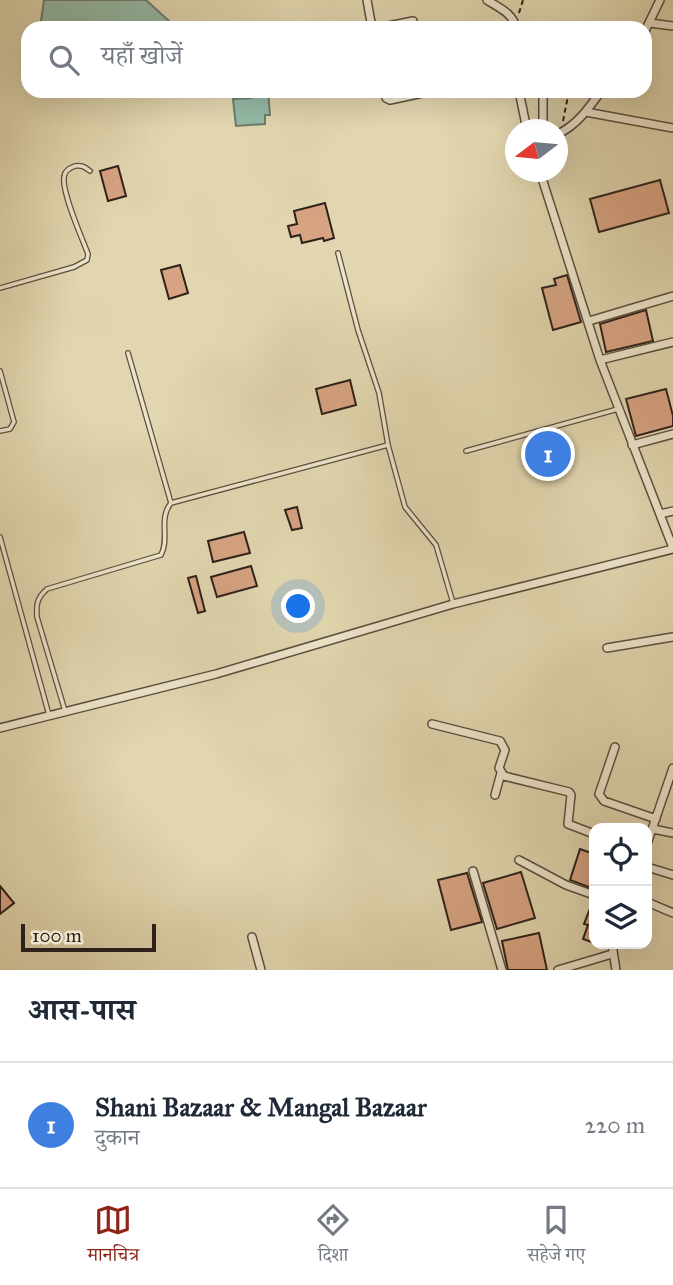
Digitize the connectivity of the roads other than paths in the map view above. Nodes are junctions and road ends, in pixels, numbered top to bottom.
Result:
1 (367, 0) edge
2 (487, 0) edge
3 (660, 0) edge
4 (371, 21) edge
5 (513, 21) edge
6 (651, 21) edge
7 (652, 23) edge
8 (673, 26) edge
9 (520, 98) edge
10 (543, 98) edge
11 (596, 98) edge
12 (586, 112) junction
13 (525, 119) edge
14 (542, 119) edge
15 (568, 127) edge
16 (673, 128) edge
17 (90, 171) dead end
18 (543, 182) edge
19 (338, 253) dead end
20 (0, 288) edge
21 (673, 296) edge
22 (589, 321) junction
23 (673, 342) edge
24 (128, 353) dead end
25 (600, 360) junction
26 (0, 371) edge
27 (618, 410) junction
28 (0, 431) edge
29 (673, 434) edge
30 (388, 445) junction
31 (632, 445) junction
32 (466, 451) dead end
33 (171, 503) junction
34 (673, 511) edge
35 (660, 514) junction
36 (0, 537) edge
37 (673, 549) edge
38 (453, 604) junction
39 (673, 637) edge
40 (607, 648) dead end
41 (65, 711) junction
42 (49, 715) junction
43 (432, 724) dead end
44 (0, 727) edge
45 (615, 747) dead end
46 (673, 768) edge
47 (500, 773) junction
48 (495, 795) dead end
49 (656, 819) junction
50 (653, 829) joint
51 (589, 832) edge
52 (673, 833) edge
53 (519, 860) dead end
54 (652, 868) edge
55 (473, 871) dead end
56 (673, 874) edge
57 (589, 893) edge
58 (652, 904) edge
59 (673, 913) edge
60 (252, 937) dead end
61 (612, 949) edge
62 (612, 954) junction
63 (261, 970) edge
64 (502, 970) edge
65 (558, 970) edge
66 (616, 970) edge

1 - 4 street
2 - 5 street
3 - 6 street
7 - 8 street
9 - 13 street
10 - 14 street
11 - 12 street
12 - 15 street
12 - 16 street
17 - 20 lane
18 - 22 street
19 - 30 lane
21 - 22 street
22 - 25 street
23 - 25 street
24 - 33 lane
25 - 27 street
26 - 28 lane
27 - 31 street
27 - 32 lane
29 - 31 street
30 - 33 lane
30 - 38 lane
31 - 35 street
33 - 41 lane
34 - 35 street
35 - 37 street
36 - 42 lane
37 - 38 street
38 - 41 street
39 - 40 street
41 - 42 street
42 - 44 street
43 - 47 street
45 - 49 street
46 - 49 street
47 - 48 street
47 - 51 street
49 - 50 street
50 - 52 street
53 - 57 street
54 - 56 street
55 - 64 street
58 - 59 street
60 - 63 street
61 - 62 street
62 - 65 street
62 - 66 street

